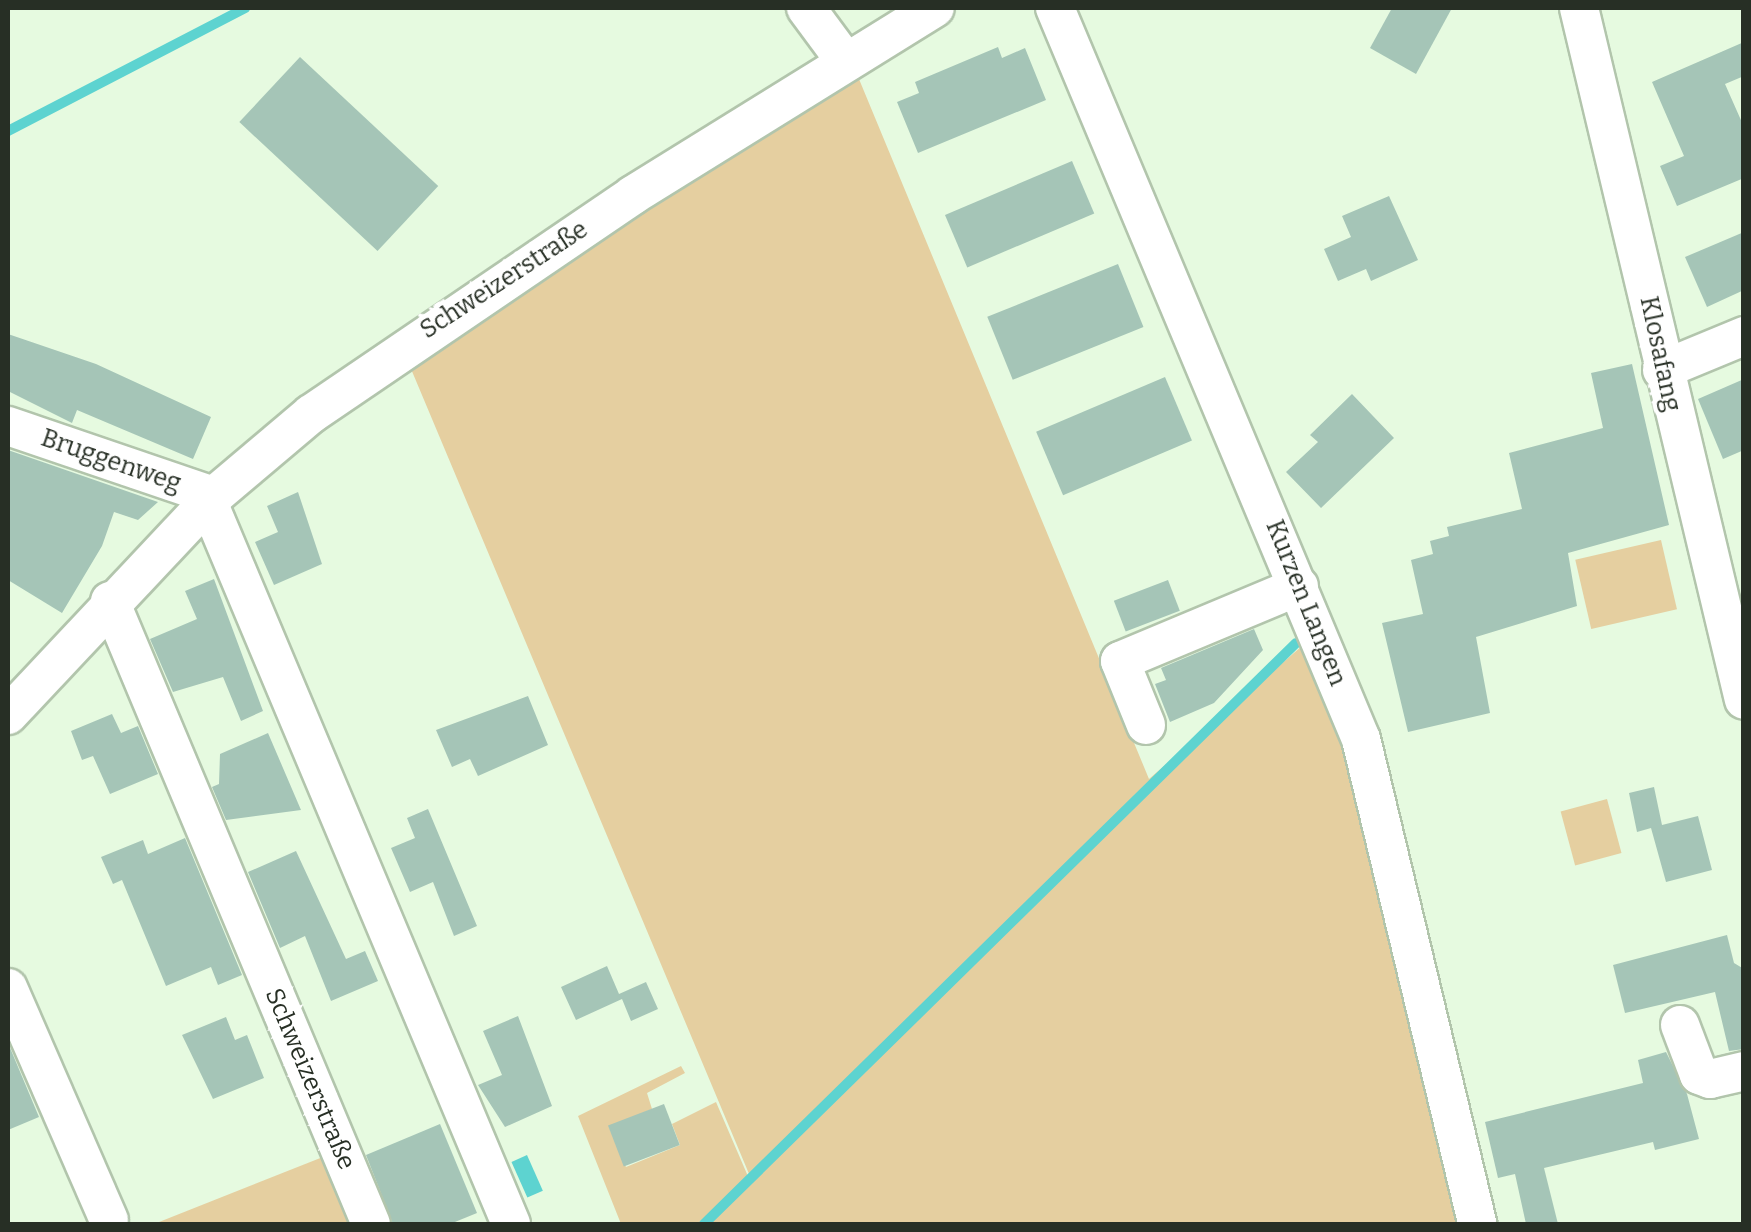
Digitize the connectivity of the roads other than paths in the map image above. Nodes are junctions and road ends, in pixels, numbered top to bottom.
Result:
1 (806, 8) edge
2 (935, 8) edge
3 (1055, 8) edge
4 (1579, 8) edge
5 (846, 62) junction
6 (1744, 336) edge
7 (1662, 370) junction
8 (8, 426) edge
9 (211, 499) junction
10 (1299, 586) junction
11 (110, 601) junction
12 (1735, 626) edge
13 (1744, 700) edge
14 (8, 714) edge
15 (1146, 725) dead end
16 (8, 988) edge
17 (1680, 1025) dead end
18 (1744, 1071) edge
19 (110, 1220) dead end
20 (371, 1224) edge
21 (512, 1224) edge
22 (1477, 1224) edge

1 - 5 street
2 - 5 street, Schweizerstraße
3 - 10 street, Kurzen Langen
4 - 7 street, Klosafang
5 - 9 street, Schweizerstraße
6 - 7 street
7 - 12 street, Klosafang
8 - 9 street, Bruggenweg
9 - 11 street, Schweizerstraße
9 - 21 street
10 - 15 street
10 - 22 street, Kurzen Langen
11 - 14 street, Schweizerstraße
11 - 20 street, Schweizerstraße
12 - 13 street, Klosafang
16 - 19 street
17 - 18 street

